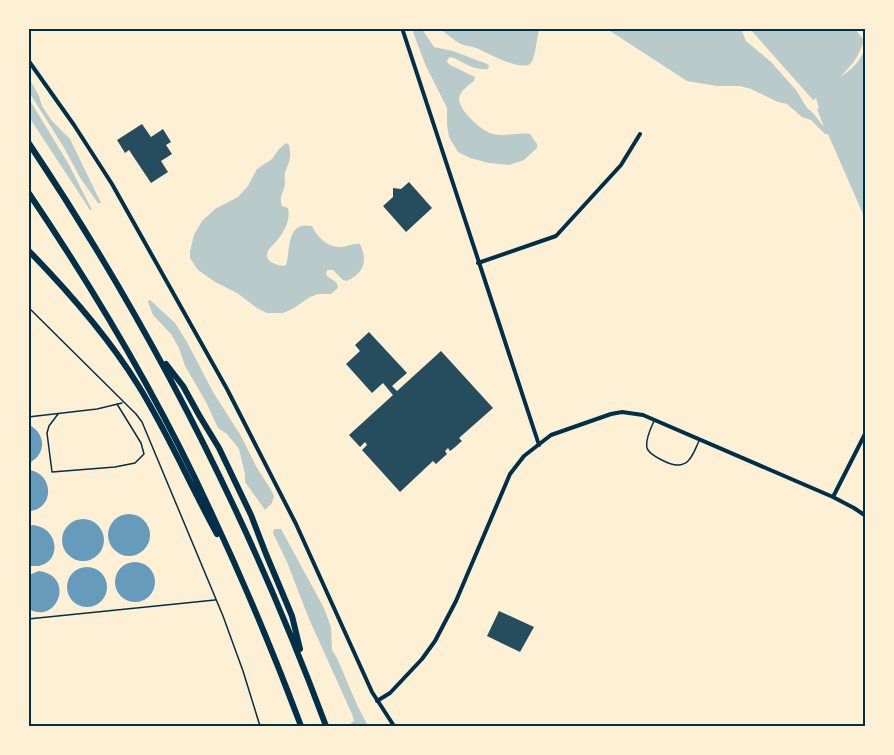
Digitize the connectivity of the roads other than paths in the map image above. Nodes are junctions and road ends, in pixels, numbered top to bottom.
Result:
1 (402, 28) edge
2 (28, 60) edge
3 (640, 134) dead end
4 (28, 142) edge
5 (28, 192) edge
6 (28, 250) edge
7 (478, 263) junction
8 (28, 308) edge
9 (155, 350) junction
10 (123, 402) junction
11 (117, 404) junction
12 (58, 414) junction
13 (28, 417) edge
14 (655, 420) junction
15 (866, 432) edge
16 (699, 440) junction
17 (539, 445) junction
18 (833, 497) junction
19 (866, 516) edge
20 (235, 566) junction
21 (216, 600) junction
22 (28, 619) edge
23 (306, 673) junction
24 (377, 701) junction
25 (260, 726) edge
26 (301, 726) edge
27 (326, 726) edge
28 (394, 726) edge

1 - 7 street
2 - 24 street
3 - 7 street
4 - 9 highway
5 - 20 highway
6 - 20 highway
7 - 17 street
8 - 10 lane
9 - 23 highway
9 - 23 highway
10 - 11 lane
10 - 21 lane
11 - 12 lane
11 - 12 lane
12 - 13 lane
14 - 16 street
14 - 16 lane
14 - 17 street
15 - 18 street
16 - 18 street
17 - 24 street
18 - 19 street
20 - 26 highway
21 - 22 lane
21 - 25 lane
23 - 27 highway
24 - 28 street

